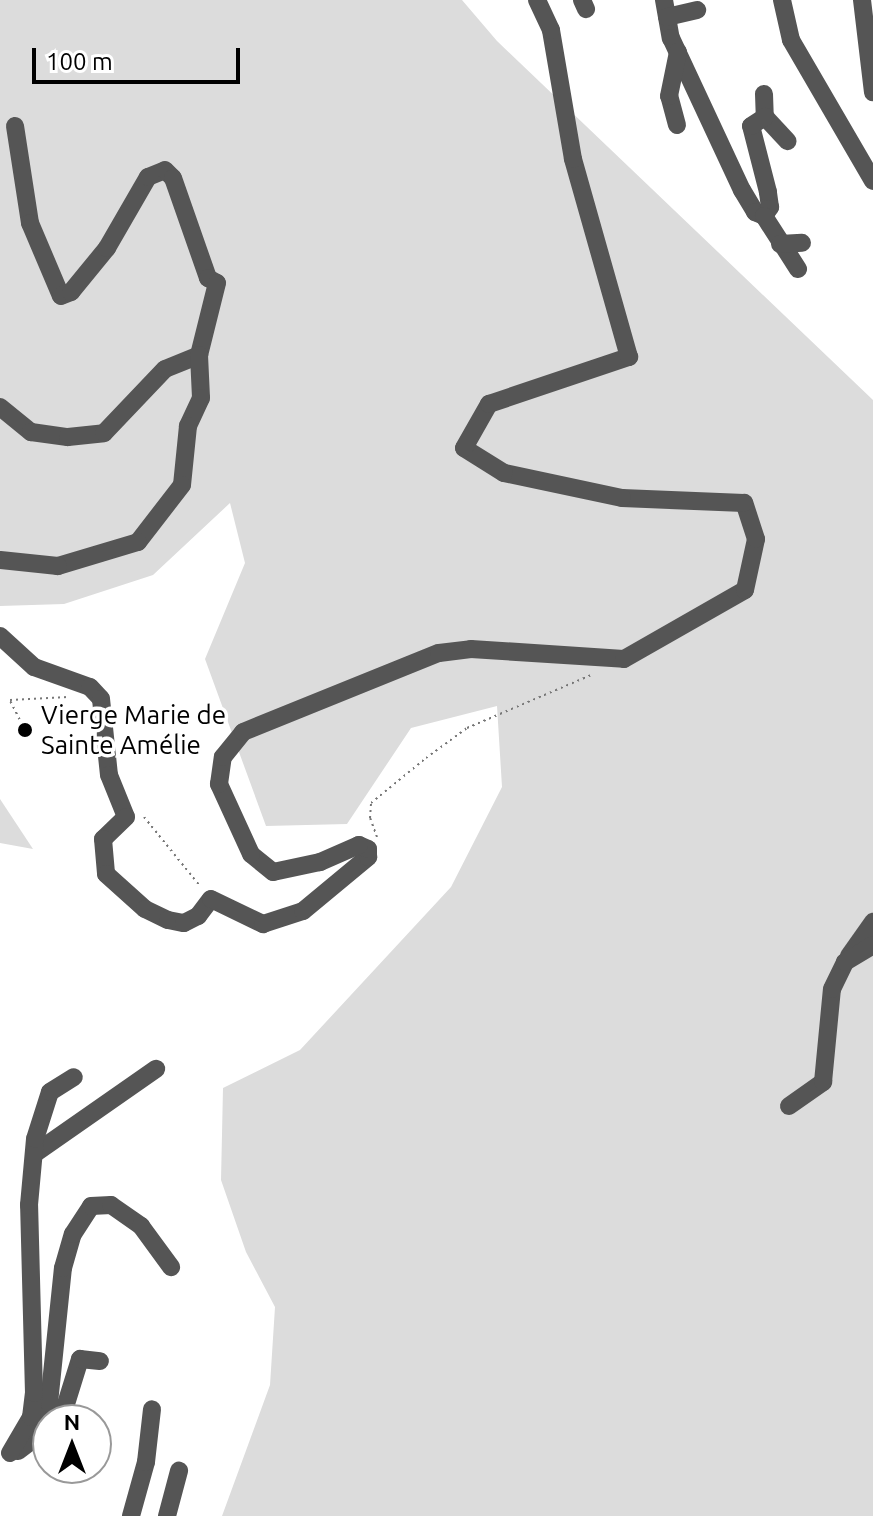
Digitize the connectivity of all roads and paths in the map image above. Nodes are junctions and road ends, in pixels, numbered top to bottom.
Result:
1 (537, 0) edge
2 (782, 0) edge
3 (862, 0) edge
4 (666, 9) edge
5 (697, 10) dead end
6 (678, 52) junction
7 (873, 92) edge
8 (764, 94) dead end
9 (765, 117) junction
10 (677, 125) dead end
11 (15, 126) dead end
12 (787, 141) dead end
13 (873, 181) edge
14 (764, 216) junction
15 (802, 243) dead end
16 (780, 244) junction
17 (798, 269) dead end
18 (199, 355) junction
19 (0, 407) edge
20 (0, 560) edge
21 (0, 636) edge
22 (592, 674) dead end
23 (80, 696) dead end
24 (25, 730) dead end
25 (131, 813) junction
26 (368, 849) junction
27 (211, 899) junction
28 (873, 922) edge
29 (873, 945) edge
30 (845, 962) junction
31 (156, 1069) dead end
32 (74, 1077) dead end
33 (789, 1106) dead end
34 (34, 1154) junction
35 (171, 1267) dead end
36 (100, 1361) dead end
37 (66, 1404) edge
38 (152, 1409) dead end
39 (32, 1451) edge
40 (3, 1457) edge
41 (179, 1471) dead end
42 (131, 1516) edge
43 (167, 1516) edge

1 - 26 street
2 - 13 street
3 - 7 street
4 - 5 street
4 - 6 street
6 - 10 street
6 - 14 street
8 - 9 street
9 - 12 street
9 - 14 street
11 - 18 street
14 - 16 street
15 - 16 street
16 - 17 street
18 - 19 street
18 - 20 street
21 - 25 street
22 - 26 path
23 - 24 path
25 - 27 path
25 - 27 street
26 - 27 street
28 - 30 street
29 - 30 street
30 - 33 street
31 - 34 street
32 - 34 street
34 - 40 street
35 - 40 street
36 - 37 street
38 - 42 street
39 - 40 street
41 - 43 street

